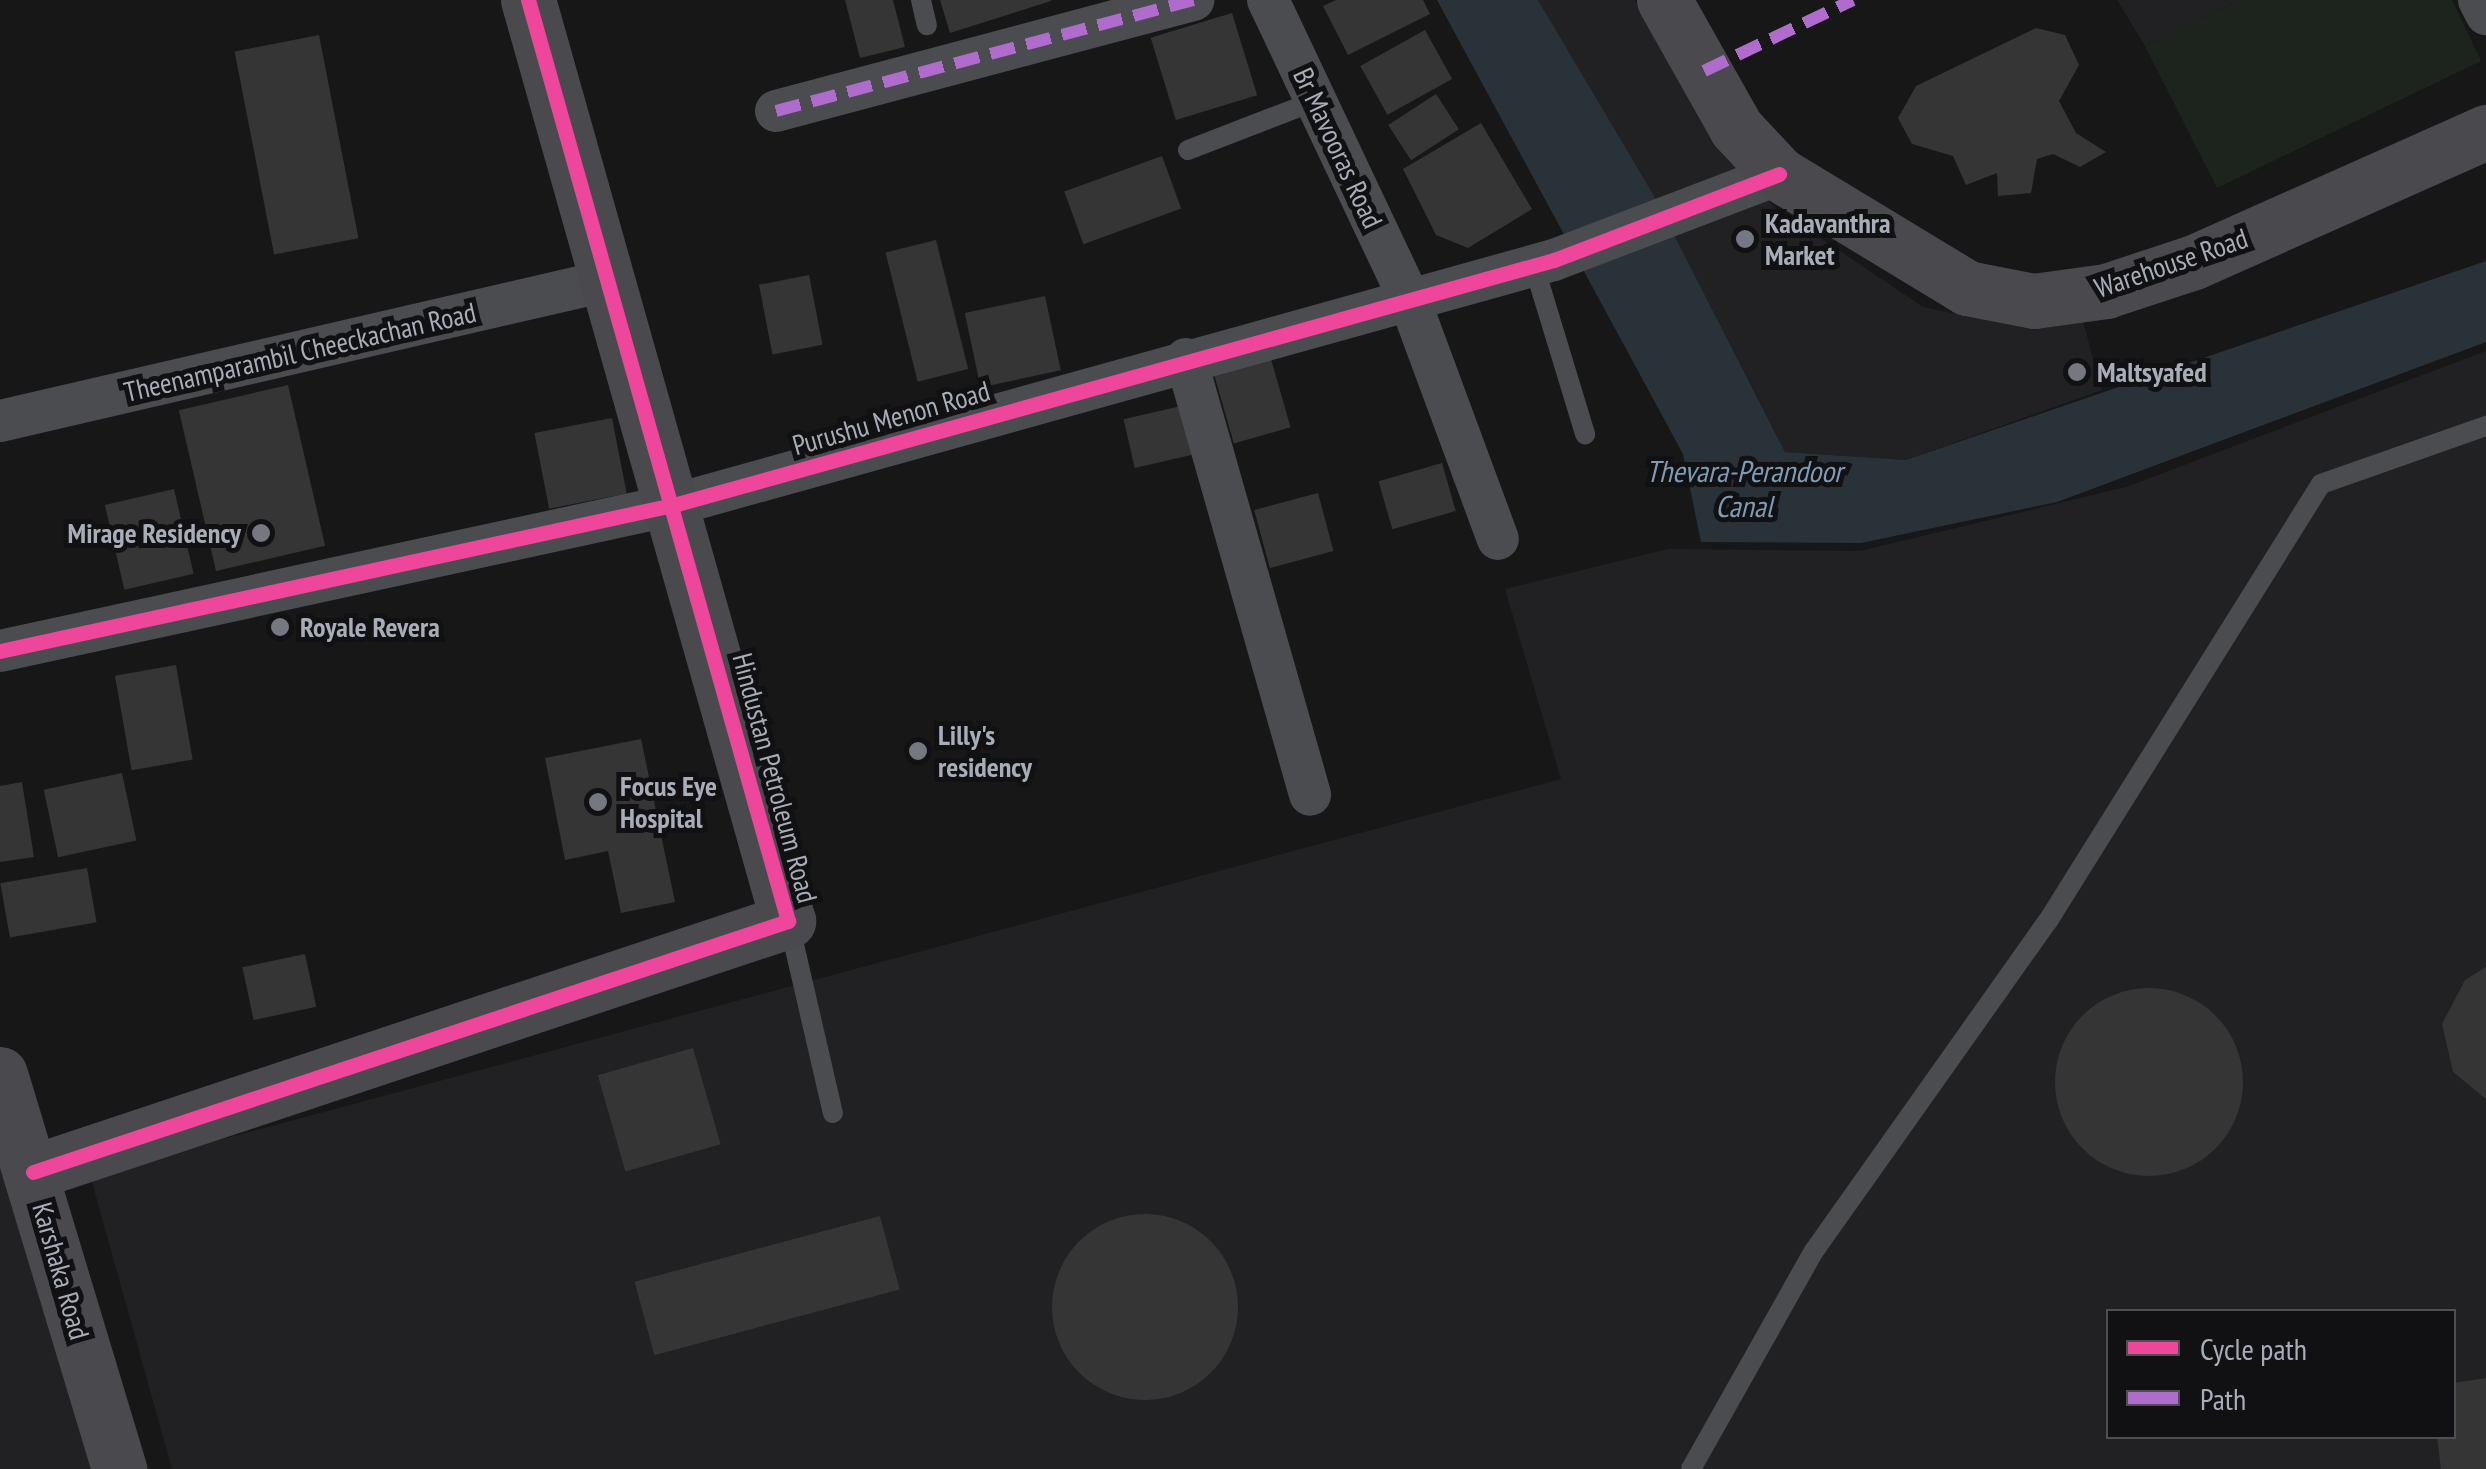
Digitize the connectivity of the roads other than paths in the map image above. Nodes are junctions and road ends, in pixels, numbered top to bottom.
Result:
1 (528, 0) edge
2 (921, 0) edge
3 (1194, 0) edge
4 (1268, 0) edge
5 (1664, 0) edge
6 (2479, 0) edge
7 (2486, 14) edge
8 (927, 25) dead end
9 (1315, 101) junction
10 (776, 112) dead end
11 (2486, 132) edge
12 (1188, 150) dead end
13 (1779, 174) junction
14 (1544, 263) junction
15 (601, 282) junction
16 (1408, 296) junction
17 (1186, 360) junction
18 (0, 422) edge
19 (2486, 426) edge
20 (1584, 434) dead end
21 (677, 504) junction
22 (1498, 539) dead end
23 (0, 651) edge
24 (1310, 794) dead end
25 (788, 921) junction
26 (0, 1074) edge
27 (834, 1113) dead end
28 (33, 1172) junction
29 (120, 1469) edge
30 (1691, 1469) edge

1 - 15 street, Hindustan Petroleum Road
2 - 8 lane
3 - 10 street
4 - 9 street, Br Mavooras Road
5 - 13 street, Warehouse Road
6 - 7 street
9 - 12 lane
9 - 16 street, Br Mavooras Road
11 - 13 street, Warehouse Road
13 - 14 street, Purushu Menon Road
14 - 16 street, Purushu Menon Road
14 - 20 lane
15 - 18 street, Theenamparambil Cheeckachan Road
15 - 21 street, Hindustan Petroleum Road
16 - 17 street, Purushu Menon Road
16 - 22 street, Br Mavooras Road
17 - 21 street, Purushu Menon Road
17 - 24 street
19 - 30 lane
21 - 23 street, Purushu Menon Road
21 - 25 street, Hindustan Petroleum Road
25 - 27 lane
25 - 28 street, Hindustan Petroleum Road
26 - 28 street, Karshaka Road
28 - 29 street, Karshaka Road

